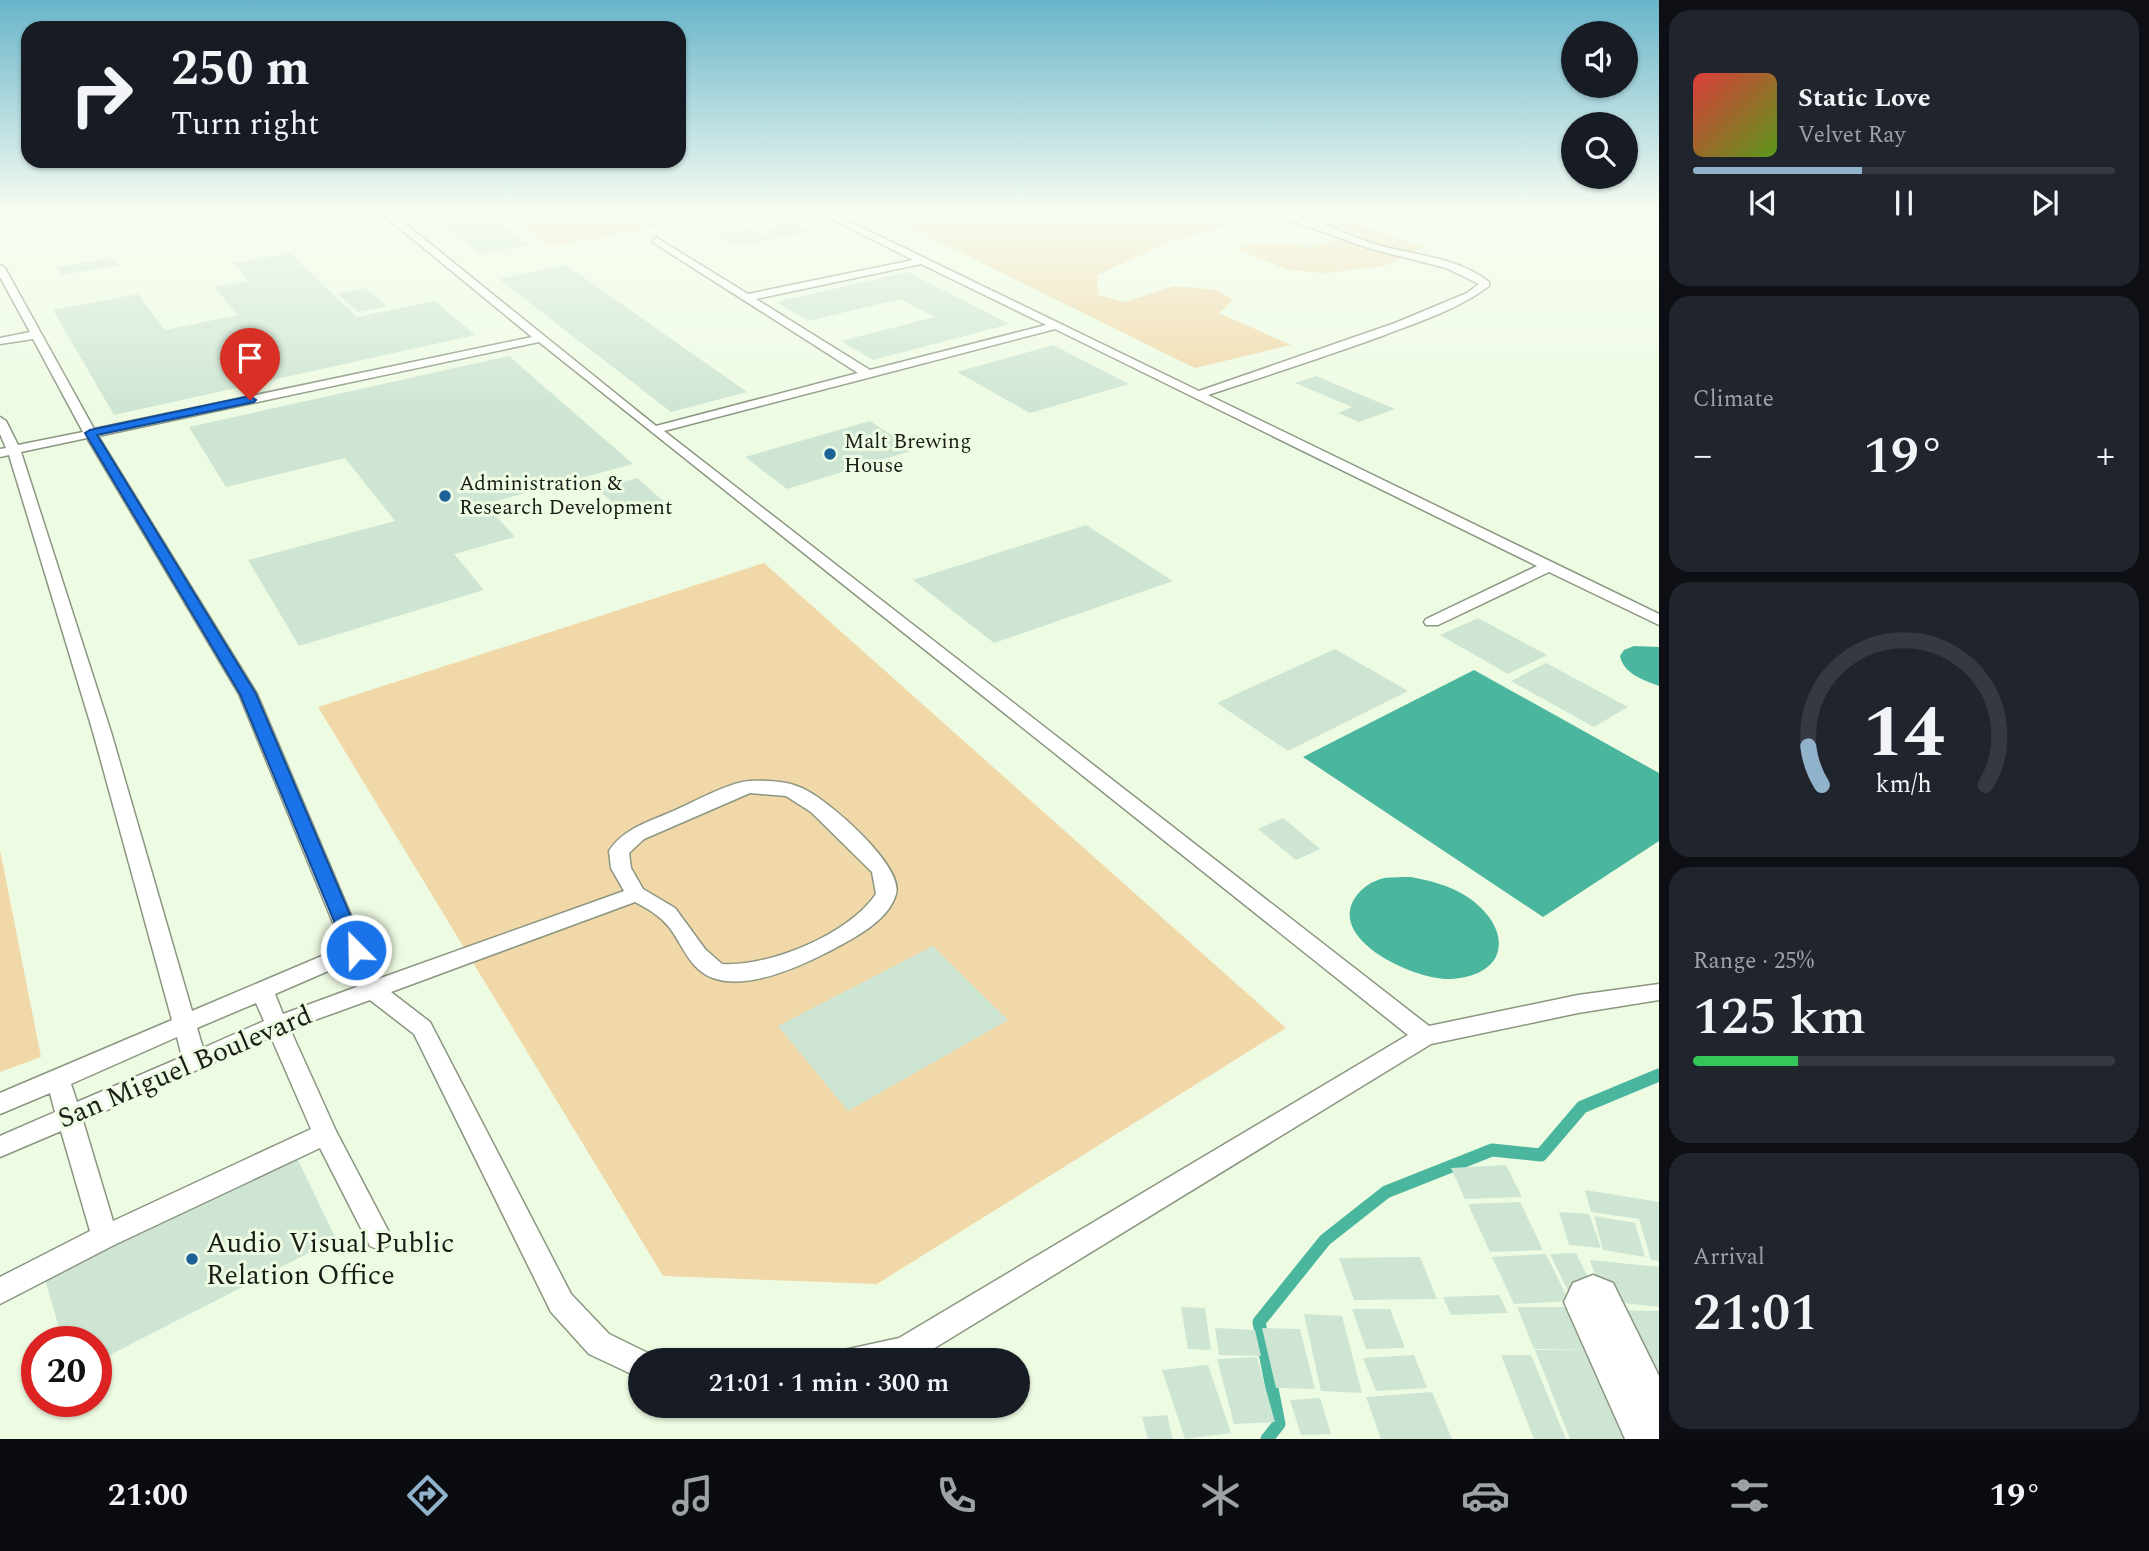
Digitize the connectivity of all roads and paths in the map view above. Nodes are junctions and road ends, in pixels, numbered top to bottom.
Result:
1 (6, 280) edge
2 (470, 280) edge
3 (716, 280) edge
4 (832, 280) edge
5 (960, 280) edge
6 (1482, 280) edge
7 (744, 299) junction
8 (1055, 326) junction
9 (34, 335) junction
10 (543, 338) junction
11 (0, 341) edge
12 (869, 375) junction
13 (1198, 395) junction
14 (0, 421) edge
15 (653, 430) junction
16 (90, 433) junction
17 (7, 452) edge
18 (1549, 566) junction
19 (1659, 620) edge
20 (1432, 622) dead end
21 (636, 894) junction
22 (356, 950) junction
23 (371, 989) junction
24 (262, 991) junction
25 (1659, 992) edge
26 (277, 1025) junction
27 (185, 1026) junction
28 (1425, 1036) junction
29 (195, 1061) junction
30 (58, 1080) junction
31 (0, 1104) edge
32 (67, 1117) junction
33 (325, 1134) junction
34 (0, 1147) edge
35 (105, 1237) junction
36 (379, 1238) dead end
37 (0, 1292) edge
38 (1593, 1302) dead end
39 (909, 1348) edge
40 (628, 1358) edge
41 (1657, 1439) edge

1 - 9 lane
2 - 10 lane
3 - 7 lane
4 - 7 lane
5 - 8 lane
6 - 13 lane
7 - 12 lane
8 - 12 lane
8 - 13 lane
9 - 11 lane
9 - 16 lane
10 - 15 lane
10 - 16 lane
12 - 15 lane
13 - 18 lane
14 - 17 lane
15 - 28 lane
16 - 17 lane
16 - 22 lane
17 - 27 lane
18 - 19 lane
18 - 20 lane
21 - 21 lane
21 - 23 lane, San Miguel Boulevard
22 - 23 lane
22 - 24 lane, San Miguel Boulevard
23 - 26 lane, San Miguel Boulevard
23 - 40 lane
24 - 26 lane
24 - 27 lane, San Miguel Boulevard
25 - 28 lane
26 - 29 lane, San Miguel Boulevard
26 - 33 lane
27 - 29 lane
27 - 30 lane, San Miguel Boulevard
28 - 39 lane
29 - 32 lane, San Miguel Boulevard
30 - 31 lane, San Miguel Boulevard
30 - 32 lane
32 - 34 lane, San Miguel Boulevard
32 - 35 lane
33 - 35 lane
33 - 36 lane
35 - 37 lane
38 - 41 street

